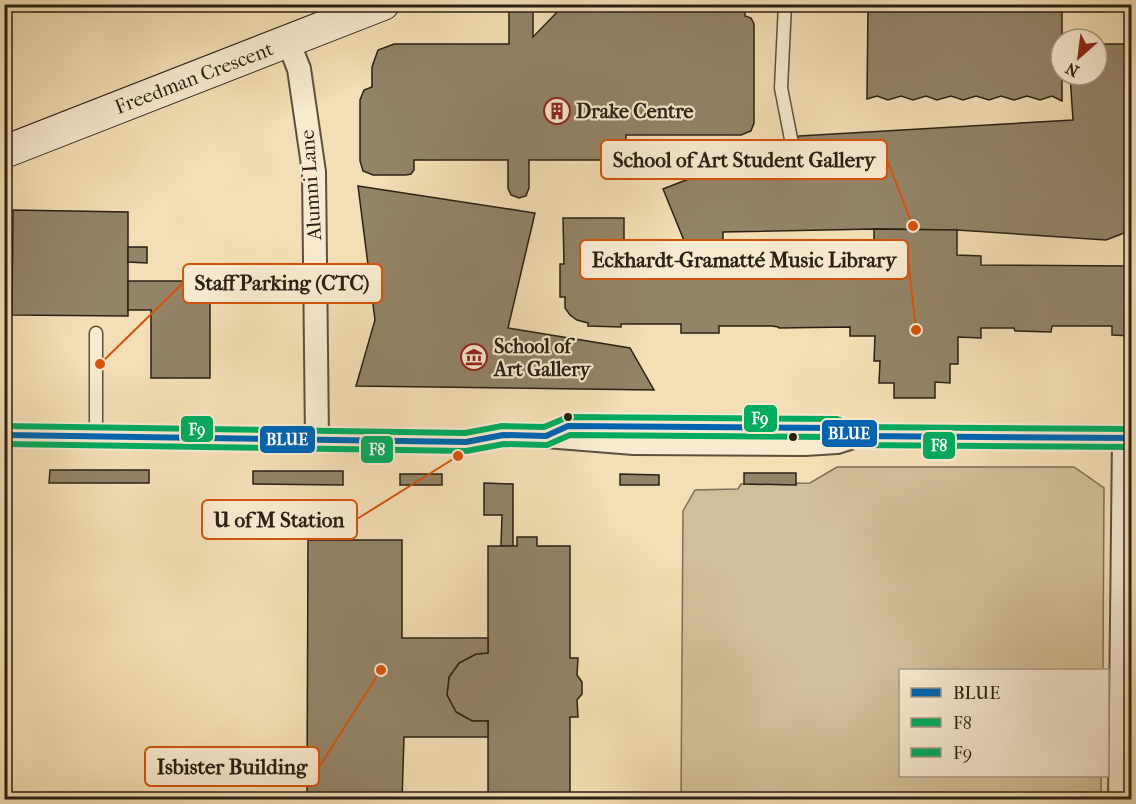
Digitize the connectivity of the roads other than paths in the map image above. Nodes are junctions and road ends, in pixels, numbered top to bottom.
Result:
1 (383, 4) edge
2 (785, 4) edge
3 (288, 41) junction
4 (791, 139) dead end
5 (4, 152) edge
6 (96, 333) dead end
7 (4, 435) edge
8 (96, 436) junction
9 (1128, 438) edge
10 (317, 439) junction
11 (1120, 800) edge

1 - 3 street, Freedman Crescent
2 - 4 lane
3 - 5 street, Freedman Crescent
3 - 10 street, Alumni Lane
6 - 8 lane
7 - 8 street
8 - 10 street
9 - 10 street
9 - 11 street

